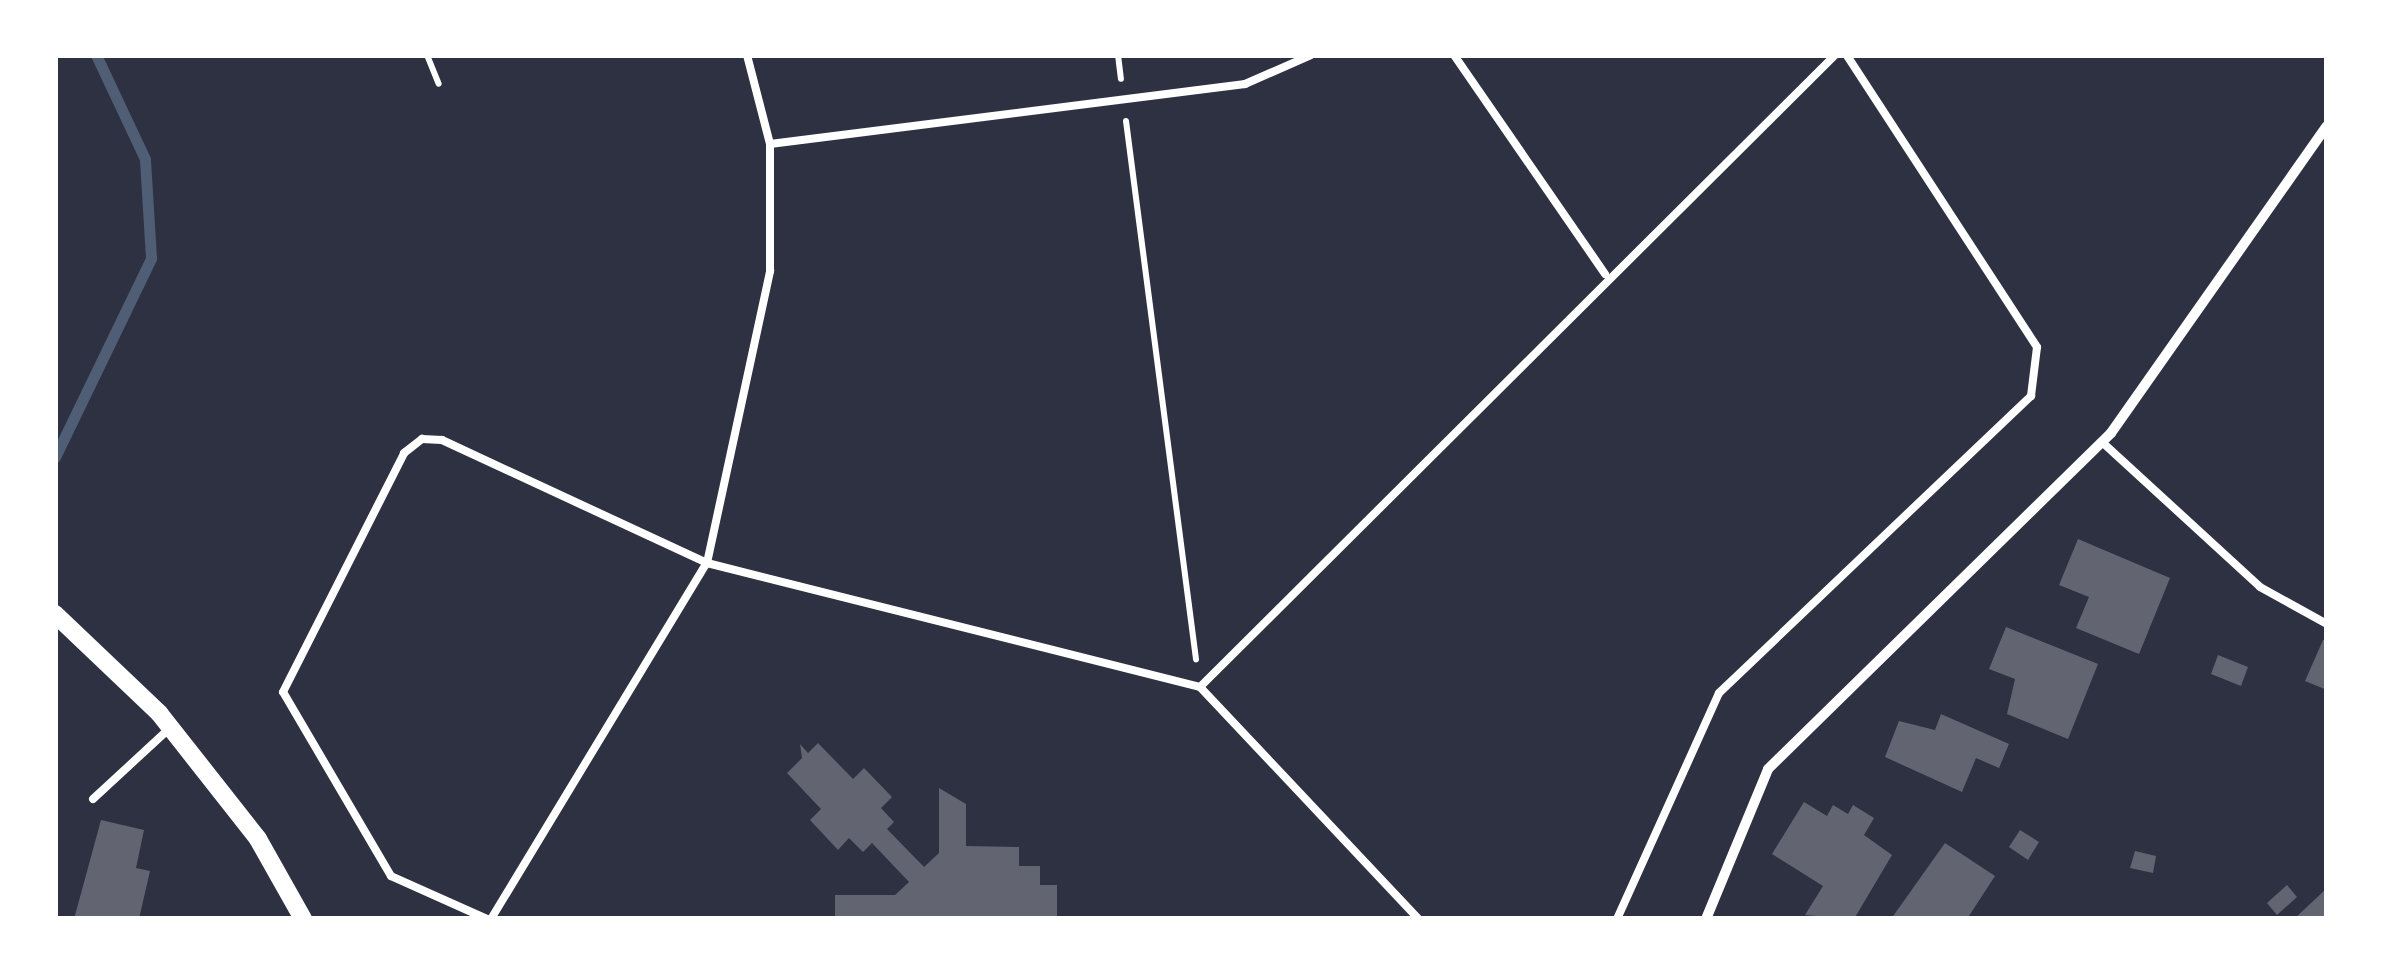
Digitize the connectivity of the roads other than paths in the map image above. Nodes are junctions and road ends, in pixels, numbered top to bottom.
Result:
1 (748, 55) edge
2 (1311, 55) edge
3 (1454, 55) edge
4 (1835, 55) edge
5 (1848, 55) edge
6 (2327, 126) edge
7 (770, 144) junction
8 (1605, 274) junction
9 (2102, 442) junction
10 (707, 563) junction
11 (59, 617) edge
12 (2327, 624) edge
13 (1200, 687) junction
14 (171, 727) junction
15 (92, 799) dead end
16 (304, 919) edge
17 (489, 919) edge
18 (1419, 919) edge
19 (1617, 919) edge
20 (1706, 919) edge

1 - 7 lane
2 - 7 lane
3 - 8 lane
4 - 8 lane
5 - 19 lane
6 - 9 street
7 - 10 lane
8 - 13 lane
9 - 12 lane
9 - 20 street
10 - 13 lane
10 - 17 lane
10 - 17 lane
11 - 14 street
13 - 18 lane
14 - 15 lane
14 - 16 street

